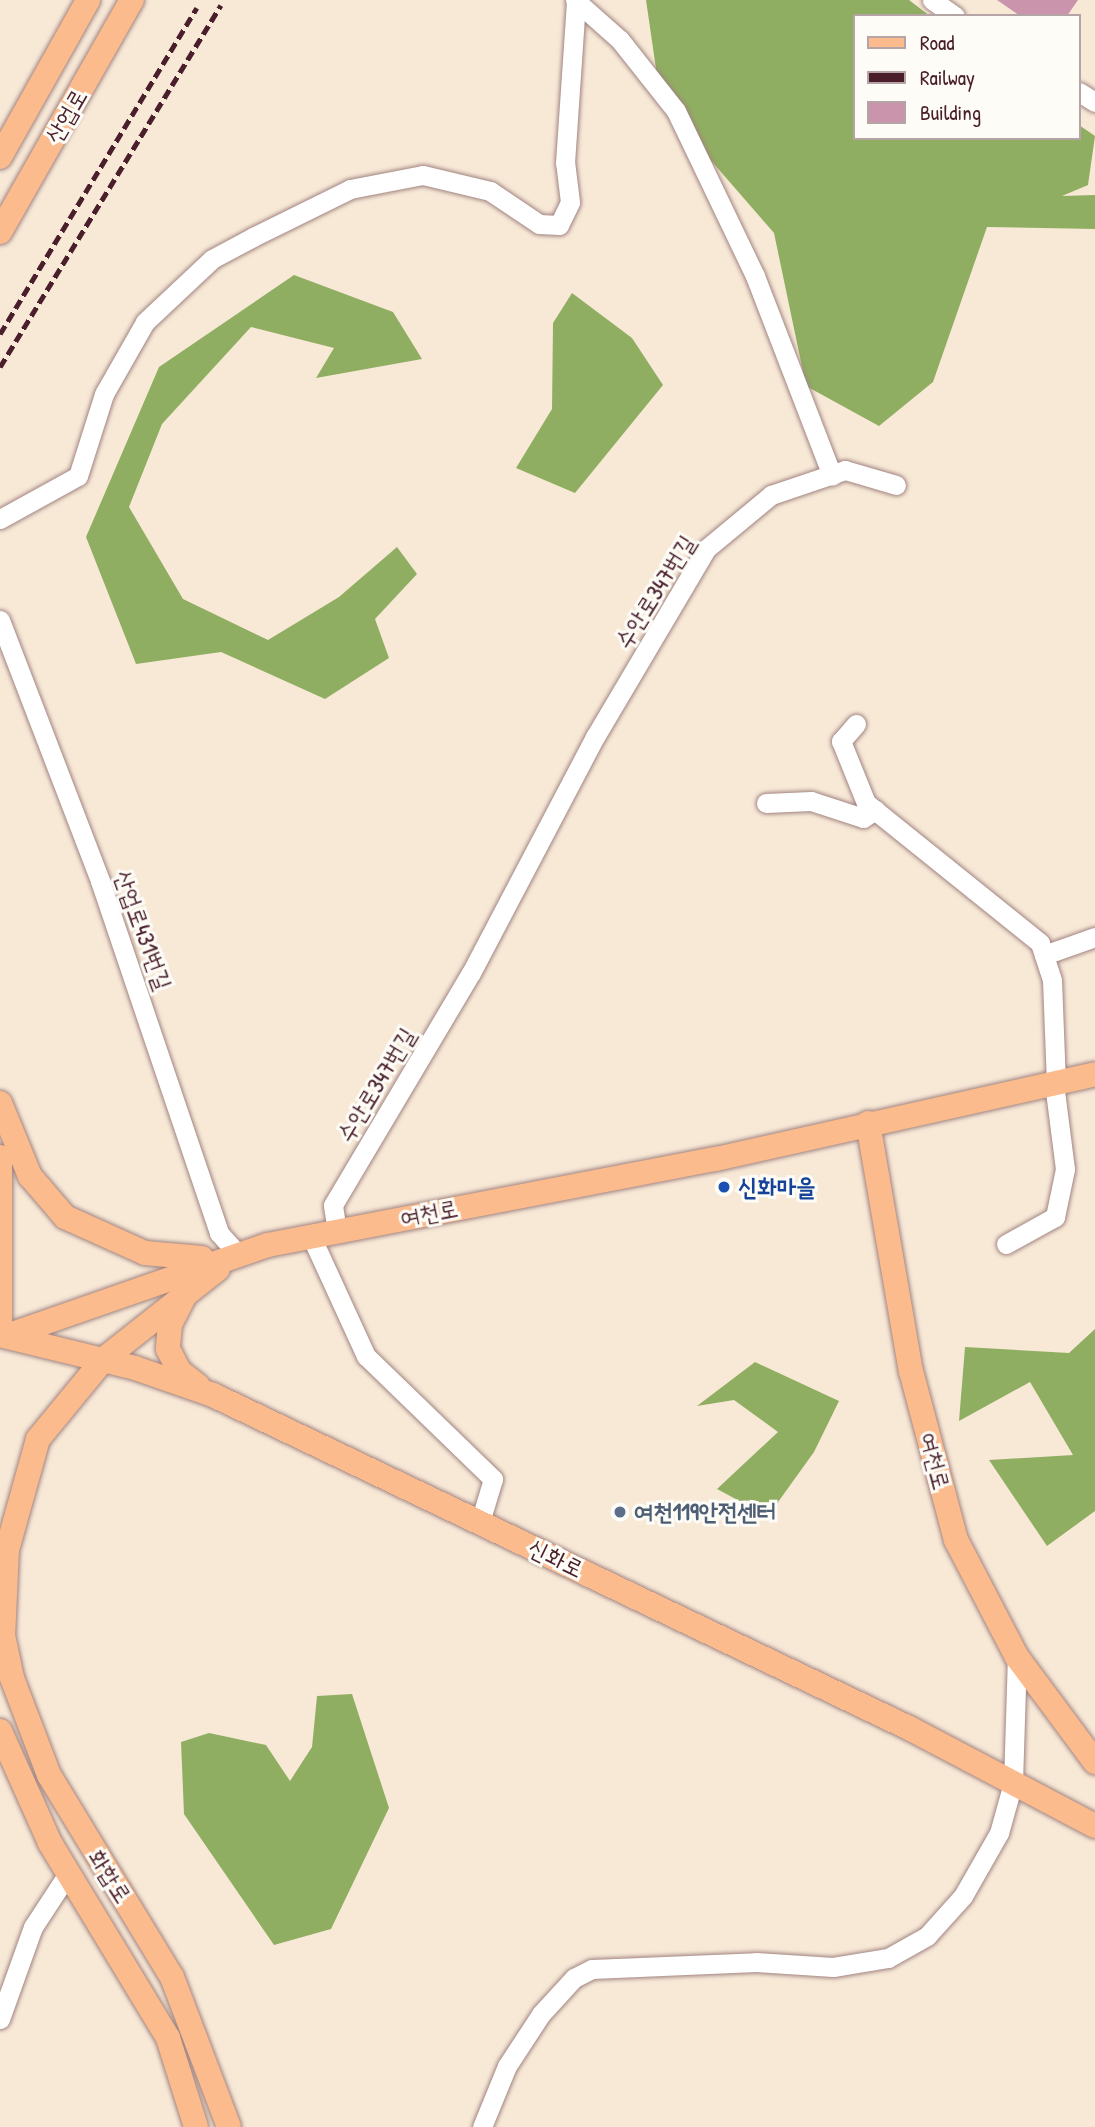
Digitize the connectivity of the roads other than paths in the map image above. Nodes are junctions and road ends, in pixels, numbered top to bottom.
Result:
1 (77, 0) edge
2 (88, 0) edge
3 (132, 0) edge
4 (932, 0) edge
5 (576, 1) edge
6 (952, 14) edge
7 (66, 39) junction
8 (0, 157) edge
9 (0, 232) edge
10 (832, 476) junction
11 (896, 485) dead end
12 (0, 519) edge
13 (0, 620) edge
14 (856, 724) dead end
15 (766, 803) dead end
16 (876, 810) junction
17 (1095, 937) edge
18 (1044, 955) junction
19 (1095, 1074) edge
20 (1055, 1083) junction
21 (0, 1103) edge
22 (868, 1123) junction
23 (0, 1157) edge
24 (337, 1231) junction
25 (311, 1236) junction
26 (1006, 1244) dead end
27 (268, 1245) junction
28 (238, 1254) junction
29 (196, 1282) junction
30 (0, 1322) edge
31 (0, 1335) edge
32 (104, 1359) junction
33 (213, 1395) junction
34 (480, 1522) junction
35 (2, 1632) edge
36 (1017, 1657) junction
37 (0, 1731) edge
38 (1095, 1762) edge
39 (1013, 1783) junction
40 (1095, 1826) edge
41 (69, 1872) junction
42 (0, 2019) edge
43 (196, 2127) edge
44 (229, 2127) edge
45 (482, 2127) edge

1 - 7 main road
2 - 7 main road, 산업로
3 - 9 main road, 산업로
4 - 6 street
5 - 10 street
5 - 12 street
7 - 8 main road, 산업로
10 - 11 street, 수안로347번길
10 - 24 street, 수안로347번길
13 - 28 street, 산업로431번길
14 - 16 street
15 - 16 street
16 - 18 street
17 - 18 street
18 - 20 street
19 - 20 main road, 여천로
20 - 22 main road, 여천로
20 - 26 street
21 - 28 main road
22 - 24 main road, 여천로
22 - 36 main road, 여천로
23 - 30 main road
24 - 25 main road, 여천로
25 - 27 main road, 여천로
25 - 34 street
27 - 28 main road, 여천로
27 - 29 main road
28 - 31 main road, 여천로
29 - 32 main road
29 - 33 main road
31 - 32 main road, 신화로
32 - 33 main road, 신화로
32 - 35 main road
33 - 34 main road, 신화로
34 - 39 main road, 신화로
35 - 44 main road, 화합로
36 - 38 main road, 여천로
36 - 39 street
37 - 41 main road, 화합로
39 - 40 main road, 신화로
39 - 45 street
41 - 42 street
41 - 43 main road, 화합로

